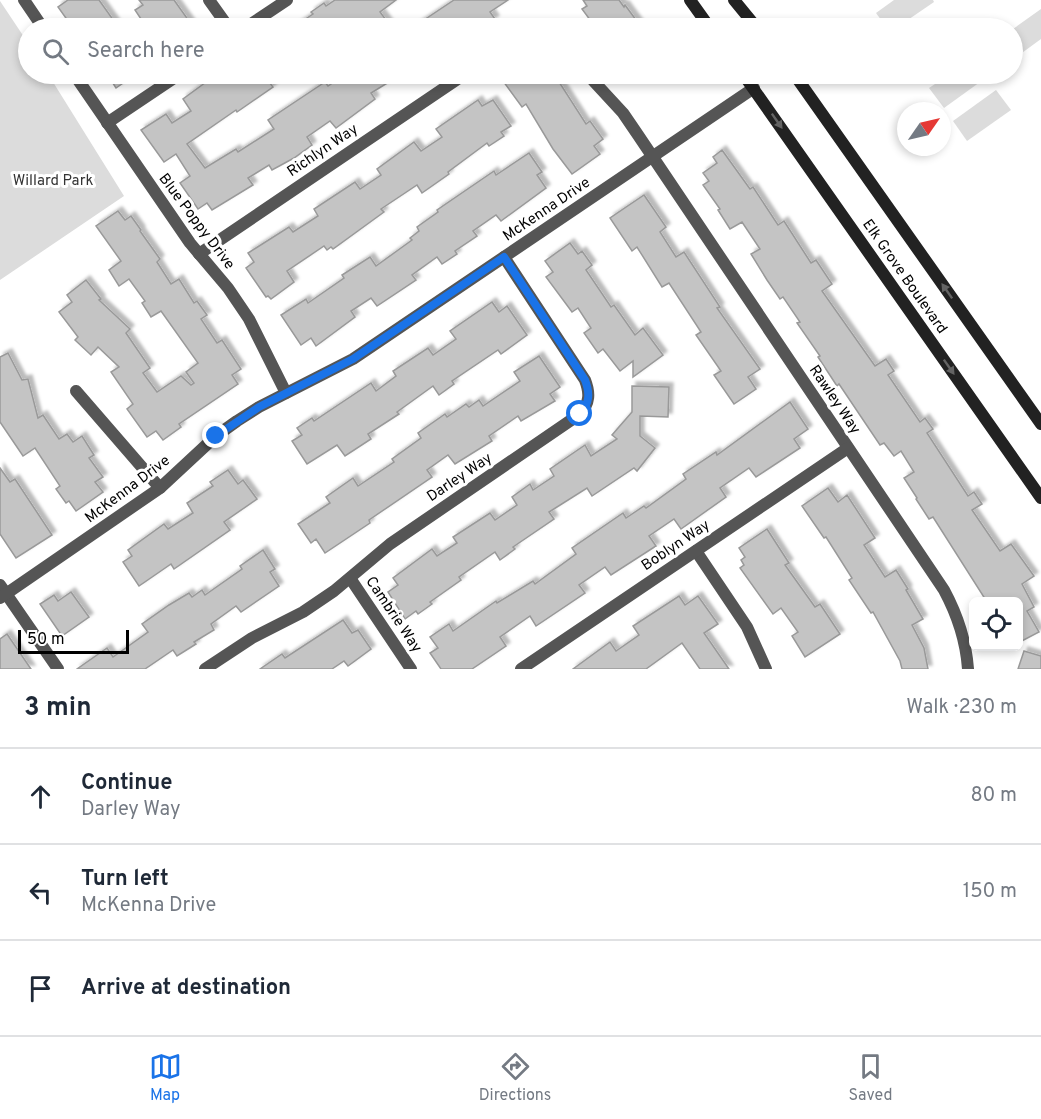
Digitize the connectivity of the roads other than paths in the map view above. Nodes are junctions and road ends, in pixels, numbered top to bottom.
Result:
1 (24, 0) edge
2 (209, 0) edge
3 (287, 0) edge
4 (690, 0) edge
5 (734, 0) edge
6 (36, 18) edge
7 (222, 18) edge
8 (260, 18) edge
9 (703, 18) edge
10 (749, 18) edge
11 (81, 84) edge
12 (165, 84) edge
13 (450, 84) edge
14 (595, 84) edge
15 (751, 84) edge
16 (801, 84) edge
17 (754, 88) junction
18 (107, 123) junction
19 (653, 156) junction
20 (199, 254) junction
21 (504, 257) junction
22 (76, 391) dead end
23 (286, 393) junction
24 (1041, 424) edge
25 (848, 448) junction
26 (160, 488) junction
27 (1041, 498) edge
28 (696, 551) junction
29 (350, 578) junction
30 (2, 592) edge
31 (58, 669) edge
32 (205, 669) edge
33 (411, 669) edge
34 (521, 669) edge
35 (766, 669) edge
36 (968, 669) edge

1 - 6 street
2 - 7 street
3 - 8 street
4 - 9 main road
5 - 10 main road
11 - 18 street, Blue Poppy Drive
12 - 18 street
13 - 20 street, Richlyn Way
14 - 19 street
15 - 17 main road, Elk Grove Boulevard
24 -> 16 main road, Elk Grove Boulevard
17 - 19 street, McKenna Drive
17 -> 27 main road, Elk Grove Boulevard
18 - 20 street, Blue Poppy Drive
19 - 21 street, McKenna Drive
19 - 25 street, Rawley Way
20 - 23 street, Blue Poppy Drive
21 - 23 street, McKenna Drive
21 - 29 street, Darley Way
22 - 26 street
23 - 26 street, McKenna Drive
25 - 28 street, Boblyn Way
25 - 36 street, Rawley Way
26 - 30 street, McKenna Drive
28 - 34 street, Boblyn Way
28 - 35 street
29 - 32 street, Darley Way
29 - 33 street, Cambrie Way
30 - 31 street

